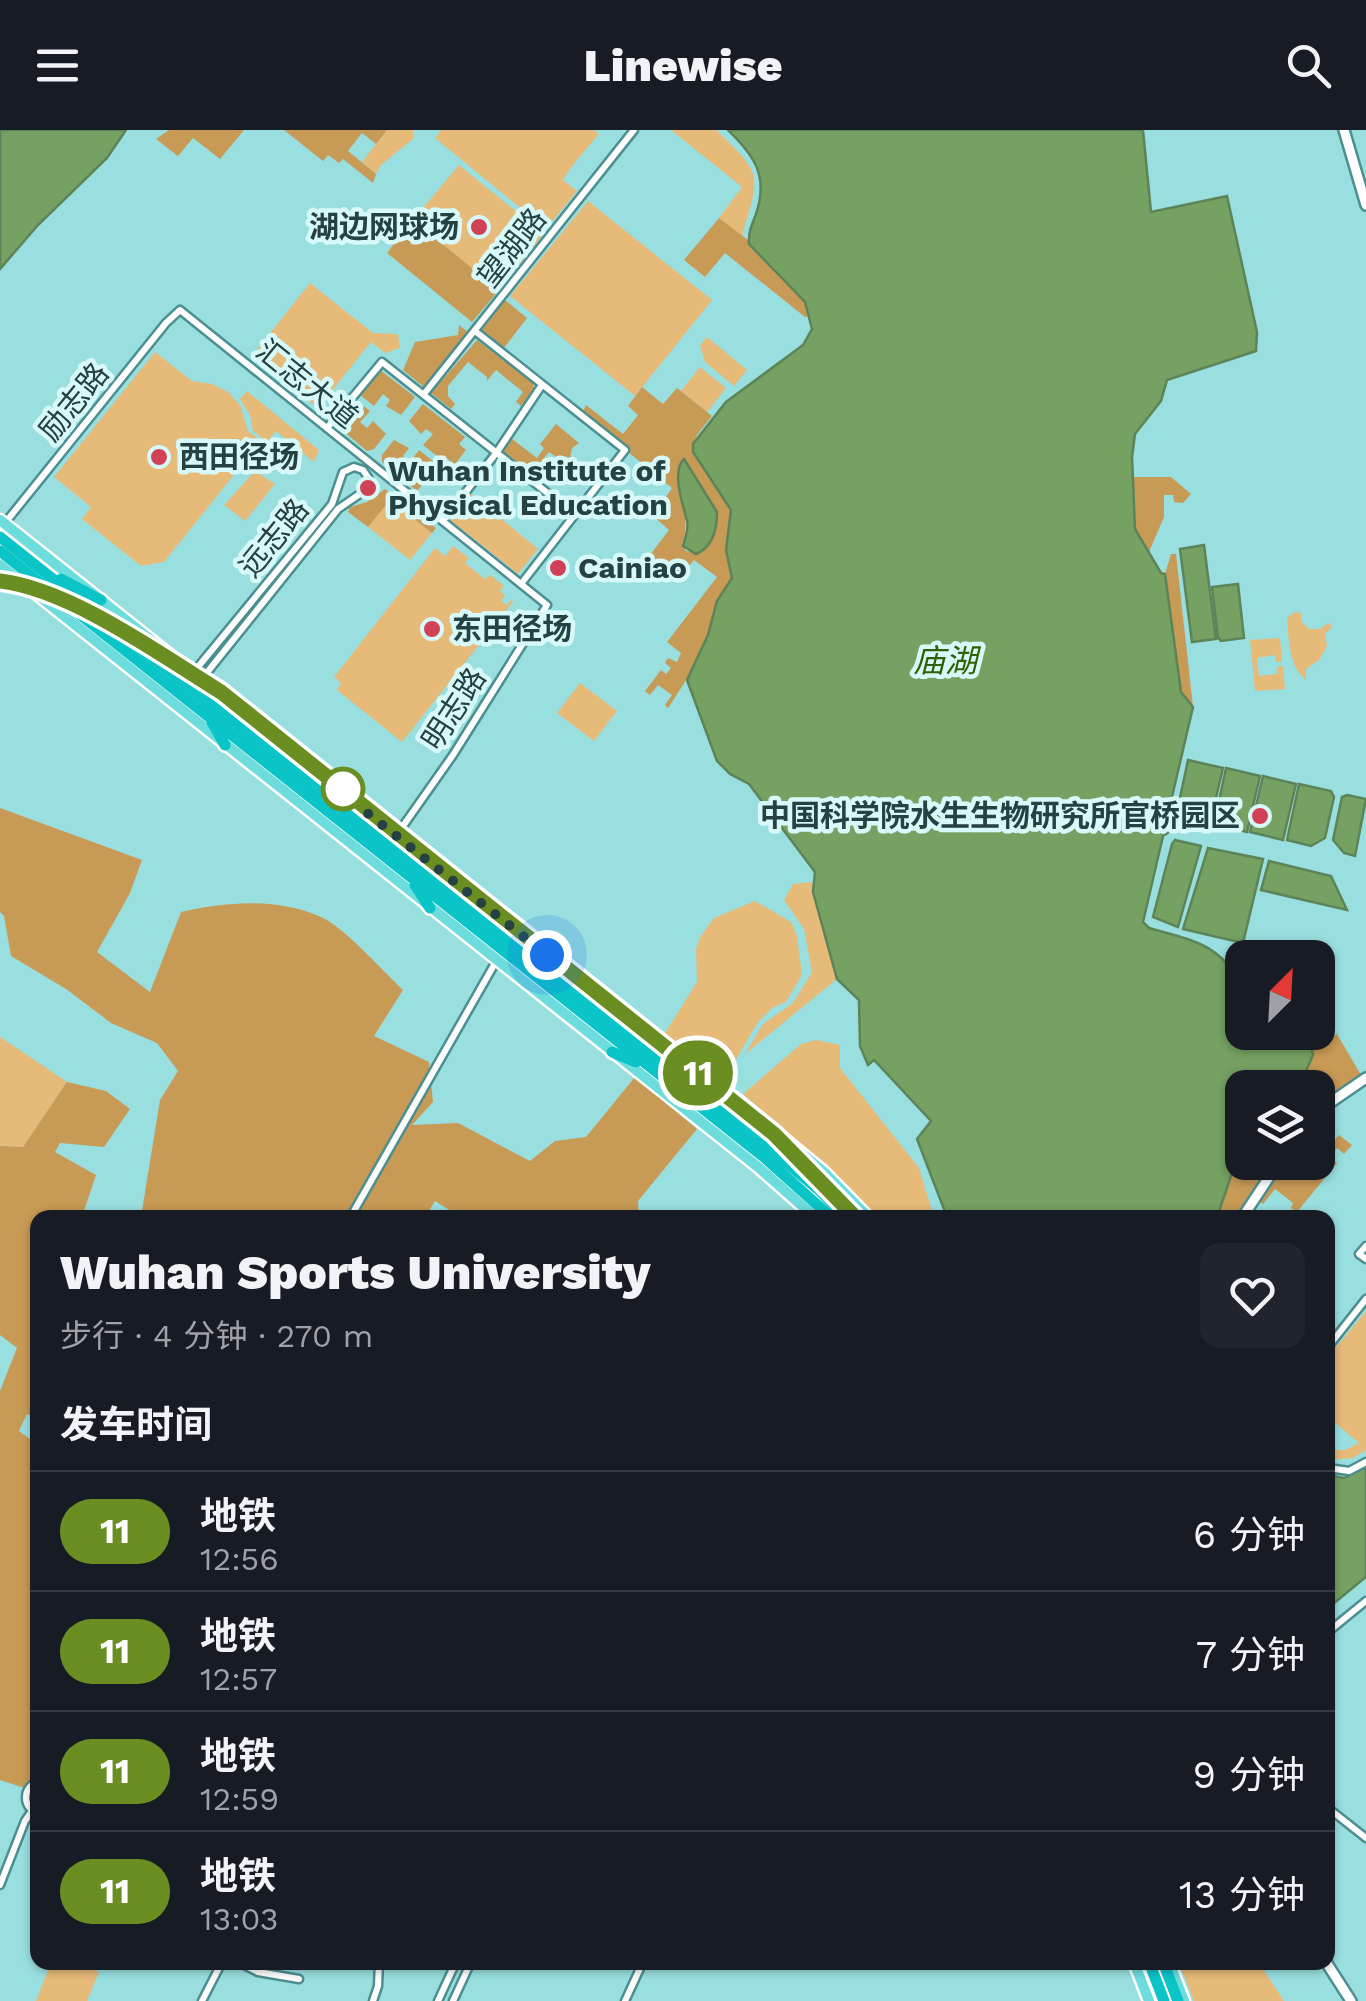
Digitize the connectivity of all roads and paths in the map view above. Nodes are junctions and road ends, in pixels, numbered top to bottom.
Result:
1 (634, 130) edge
2 (1344, 130) edge
3 (1366, 205) edge
4 (180, 310) joint
5 (474, 331) junction
6 (542, 384) junction
7 (424, 394) junction
8 (327, 428) junction
9 (350, 447) junction
10 (497, 452) junction
11 (352, 467) junction
12 (389, 478) junction
13 (369, 481) junction
14 (574, 514) junction
15 (2, 521) edge
16 (443, 521) junction
17 (0, 537) edge
18 (0, 551) edge
19 (34, 564) junction
20 (0, 565) edge
21 (521, 584) junction
22 (102, 600) junction
23 (547, 605) joint
24 (197, 678) junction
25 (208, 708) junction
26 (225, 745) junction
27 (376, 820) junction
28 (396, 836) junction
29 (396, 852) junction
30 (407, 873) junction
31 (430, 908) junction
32 (506, 945) junction
33 (612, 1052) junction
34 (650, 1068) junction
35 (1366, 1078) edge
36 (1335, 1100) edge
37 (1267, 1180) edge
38 (355, 1210) edge
39 (806, 1210) edge
40 (823, 1210) edge
41 (837, 1210) edge
42 (860, 1210) edge
43 (1247, 1210) edge
44 (1366, 1246) edge
45 (1366, 1259) edge
46 (1366, 1299) edge
47 (1335, 1338) edge
48 (1366, 1462) edge
49 (1335, 1469) edge
50 (1366, 1601) edge
51 (1335, 1626) edge
52 (1335, 1814) edge
53 (30, 1817) edge
54 (1366, 1838) edge
55 (0, 1885) edge
56 (218, 1970) edge
57 (270, 1970) edge
58 (378, 1970) edge
59 (451, 1970) edge
60 (467, 1970) edge
61 (639, 1970) edge
62 (1137, 1970) edge
63 (1152, 1970) edge
64 (1169, 1970) edge
65 (1331, 1970) edge
66 (299, 1978) dead end
67 (202, 2001) edge
68 (373, 2001) edge
69 (438, 2001) edge
70 (453, 2001) edge
71 (625, 2001) edge
72 (1149, 2001) edge
73 (1164, 2001) edge
74 (1181, 2001) edge
75 (1351, 2001) edge

1 - 5 street, 望湖路
2 - 3 street
4 - 8 street, 汇志大道
4 - 15 street, 励志路
5 - 6 street
5 - 7 street, 望湖路
6 - 10 street
6 - 14 street
7 - 8 street
7 - 10 street
8 - 9 street, 汇志大道
9 - 11 street
9 - 12 street, 汇志大道
10 - 14 street
10 - 16 street
11 - 13 street
11 - 24 street, 远志路
12 - 13 street
12 - 16 street, 汇志大道
13 - 24 street, 远志路
14 - 21 street
15 - 22 main road
16 - 21 street, 汇志大道
17 - 19 highway
18 - 25 highway
19 - 22 highway
19 - 25 highway
20 - 26 main road
21 - 23 street, 汇志大道
22 - 24 main road
23 - 28 street, 明志路
24 - 25 highway
24 - 27 main road
25 - 26 highway
25 - 29 highway
25 - 30 highway
26 - 31 main road
27 - 28 main road
27 - 29 highway
28 - 32 main road
29 - 32 highway
30 - 31 highway
30 - 32 highway
31 - 32 main road
32 - 33 main road
32 - 34 highway
32 - 38 street
32 - 41 highway
32 - 42 main road
33 - 34 highway
33 - 39 main road
34 - 40 highway
35 - 36 street
37 - 43 street
44 - 45 street
46 - 47 street
48 - 49 street
50 - 51 street
52 - 54 street
53 - 55 street
56 - 67 street
57 - 66 street
58 - 68 street
59 - 69 street
60 - 70 street
61 - 71 street
62 - 72 main road
63 - 73 highway
64 - 74 highway
65 - 75 street

